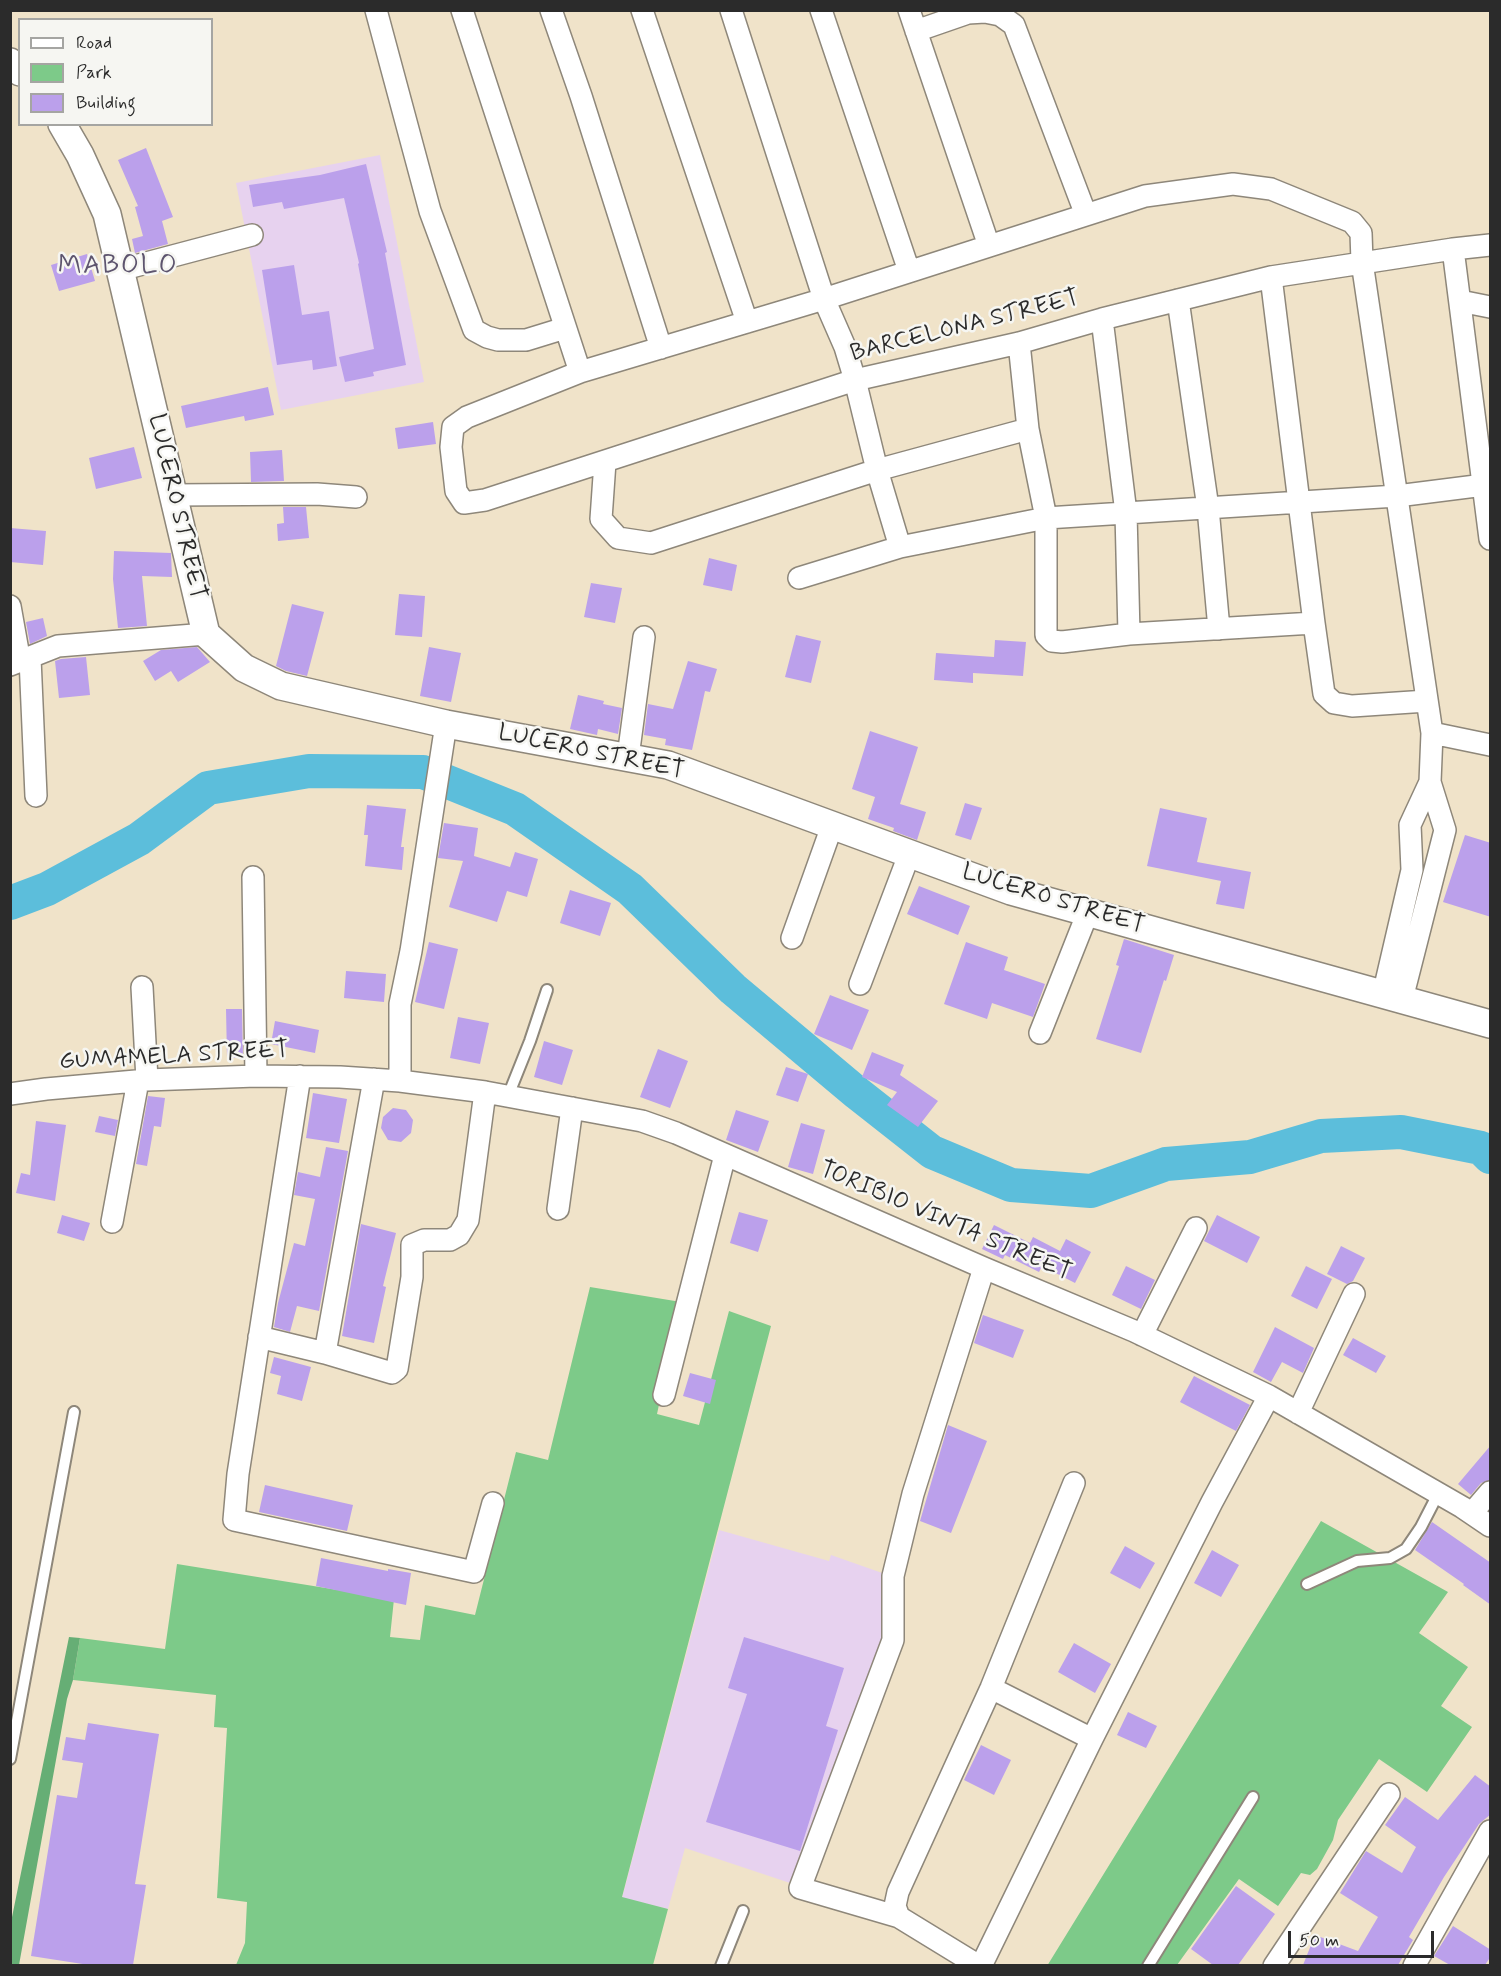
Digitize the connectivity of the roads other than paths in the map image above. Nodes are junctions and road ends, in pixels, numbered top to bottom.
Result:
1 (376, 10) edge
2 (462, 10) edge
3 (551, 10) edge
4 (642, 10) edge
5 (731, 10) edge
6 (821, 10) edge
7 (909, 10) edge
8 (916, 31) junction
9 (63, 126) edge
10 (1086, 215) junction
11 (252, 235) dead end
12 (1491, 245) edge
13 (989, 246) junction
14 (1453, 249) junction
15 (1362, 262) junction
16 (120, 270) junction
17 (909, 271) junction
18 (1271, 276) junction
19 (824, 299) junction
20 (1178, 300) junction
21 (1460, 301) junction
22 (1491, 307) edge
23 (1102, 319) junction
24 (747, 322) junction
25 (565, 328) junction
26 (1018, 343) junction
27 (661, 348) junction
28 (580, 372) junction
29 (855, 380) junction
30 (1482, 403) edge
31 (1028, 429) junction
32 (605, 462) junction
33 (877, 470) junction
34 (1487, 485) edge
35 (173, 495) junction
36 (1397, 496) junction
37 (356, 497) dead end
38 (1299, 502) junction
39 (1208, 508) junction
40 (1126, 513) junction
41 (1046, 518) junction
42 (1491, 539) edge
43 (900, 547) junction
44 (799, 578) dead end
45 (10, 606) edge
46 (1314, 623) junction
47 (1219, 629) junction
48 (206, 634) junction
49 (1129, 634) junction
50 (644, 637) dead end
51 (20, 662) edge
52 (1427, 701) junction
53 (446, 724) junction
54 (1432, 733) junction
55 (1491, 745) edge
56 (628, 758) junction
57 (1430, 782) junction
58 (36, 796) dead end
59 (832, 825) junction
60 (1412, 847) junction
61 (1439, 852) junction
62 (909, 855) junction
63 (253, 877) dead end
64 (1088, 912) junction
65 (792, 938) dead end
66 (860, 984) dead end
67 (142, 987) dead end
68 (547, 990) dead end
69 (1393, 997) junction
70 (1491, 1024) edge
71 (1040, 1033) dead end
72 (256, 1076) junction
73 (300, 1076) junction
74 (340, 1077) joint
75 (374, 1079) junction
76 (142, 1081) junction
77 (400, 1081) junction
78 (485, 1092) junction
79 (10, 1094) edge
80 (508, 1096) junction
81 (572, 1108) junction
82 (725, 1155) junction
83 (558, 1209) dead end
84 (112, 1222) dead end
85 (1196, 1228) dead end
86 (984, 1268) junction
87 (1354, 1294) dead end
88 (1142, 1335) junction
89 (259, 1337) junction
90 (325, 1353) junction
91 (664, 1395) dead end
92 (1269, 1396) junction
93 (74, 1412) dead end
94 (1298, 1413) junction
95 (1074, 1483) dead end
96 (1491, 1492) edge
97 (1438, 1494) junction
98 (493, 1503) dead end
99 (1472, 1513) junction
100 (1491, 1526) edge
101 (1307, 1584) dead end
102 (991, 1688) junction
103 (1092, 1739) junction
104 (10, 1759) edge
105 (1389, 1794) dead end
106 (1253, 1797) dead end
107 (1488, 1840) edge
108 (743, 1911) dead end
109 (899, 1917) junction
110 (1422, 1963) edge
111 (721, 1965) edge
112 (980, 1965) edge
113 (1148, 1965) edge
114 (1274, 1965) edge

1 - 25 street
2 - 25 street
3 - 27 street
4 - 24 street
5 - 19 street
6 - 17 street
7 - 8 street
8 - 10 street
8 - 13 street
9 - 16 street, LUCERO STREET
10 - 13 street
10 - 15 street
11 - 16 street
12 - 14 street, BARCELONA STREET
13 - 17 street
14 - 15 street, BARCELONA STREET
14 - 21 street
15 - 18 street, BARCELONA STREET
15 - 36 street
16 - 35 street, LUCERO STREET
17 - 19 street
18 - 20 street, BARCELONA STREET
18 - 38 street
19 - 24 street
19 - 29 street
20 - 23 street, BARCELONA STREET
20 - 39 street
21 - 22 street
21 - 30 street
23 - 26 street, BARCELONA STREET
23 - 40 street
24 - 27 street
25 - 28 street
26 - 29 street, BARCELONA STREET
26 - 31 street
27 - 28 street
28 - 32 street, BARCELONA STREET
29 - 32 street, BARCELONA STREET
29 - 33 street
30 - 34 street
31 - 33 street
31 - 41 street
32 - 33 street
33 - 43 street
34 - 36 street
34 - 42 street
35 - 37 street
35 - 48 street, LUCERO STREET
36 - 38 street
36 - 52 street
38 - 39 street
38 - 46 street
39 - 40 street
39 - 47 street
40 - 41 street
40 - 49 street
41 - 43 street
41 - 49 street
43 - 44 street
45 - 51 street
46 - 47 street
46 - 52 street
47 - 49 street
48 - 51 street
48 - 53 street, LUCERO STREET
50 - 56 street
51 - 58 street
52 - 54 street
53 - 56 street, LUCERO STREET
53 - 77 street
54 - 55 street
54 - 57 street
56 - 59 street, LUCERO STREET
57 - 60 street
57 - 61 street
59 - 62 street, LUCERO STREET
59 - 65 street
60 - 61 street
60 - 69 street
61 - 69 street
62 - 64 street, LUCERO STREET
62 - 66 street
63 - 72 street
64 - 69 street, LUCERO STREET
64 - 71 street
67 - 76 street
68 - 80 lane
69 - 70 street, LUCERO STREET
72 - 73 street, GUMAMELA STREET
72 - 76 street, GUMAMELA STREET
73 - 74 street, GUMAMELA STREET
73 - 89 street
74 - 75 street, TORIBIO VINTA STREET
75 - 77 street, TORIBIO VINTA STREET
75 - 90 street
76 - 79 street, GUMAMELA STREET
76 - 84 street
77 - 78 street, TORIBIO VINTA STREET
78 - 80 street, TORIBIO VINTA STREET
78 - 90 street
80 - 81 street, TORIBIO VINTA STREET
81 - 82 street, TORIBIO VINTA STREET
81 - 83 street
82 - 86 street, TORIBIO VINTA STREET
82 - 91 street
85 - 88 street
86 - 88 street, TORIBIO VINTA STREET
86 - 109 street
87 - 94 street
88 - 92 street, TORIBIO VINTA STREET
89 - 90 street
89 - 98 street
92 - 94 street, TORIBIO VINTA STREET
92 - 103 street
93 - 104 lane
94 - 97 street, TORIBIO VINTA STREET
95 - 102 street
96 - 99 street
97 - 99 street, TORIBIO VINTA STREET
97 - 101 lane
99 - 100 street, TORIBIO VINTA STREET
102 - 103 street
102 - 109 street
103 - 112 street
105 - 114 street
106 - 113 lane
107 - 110 street
108 - 111 lane
109 - 112 street

